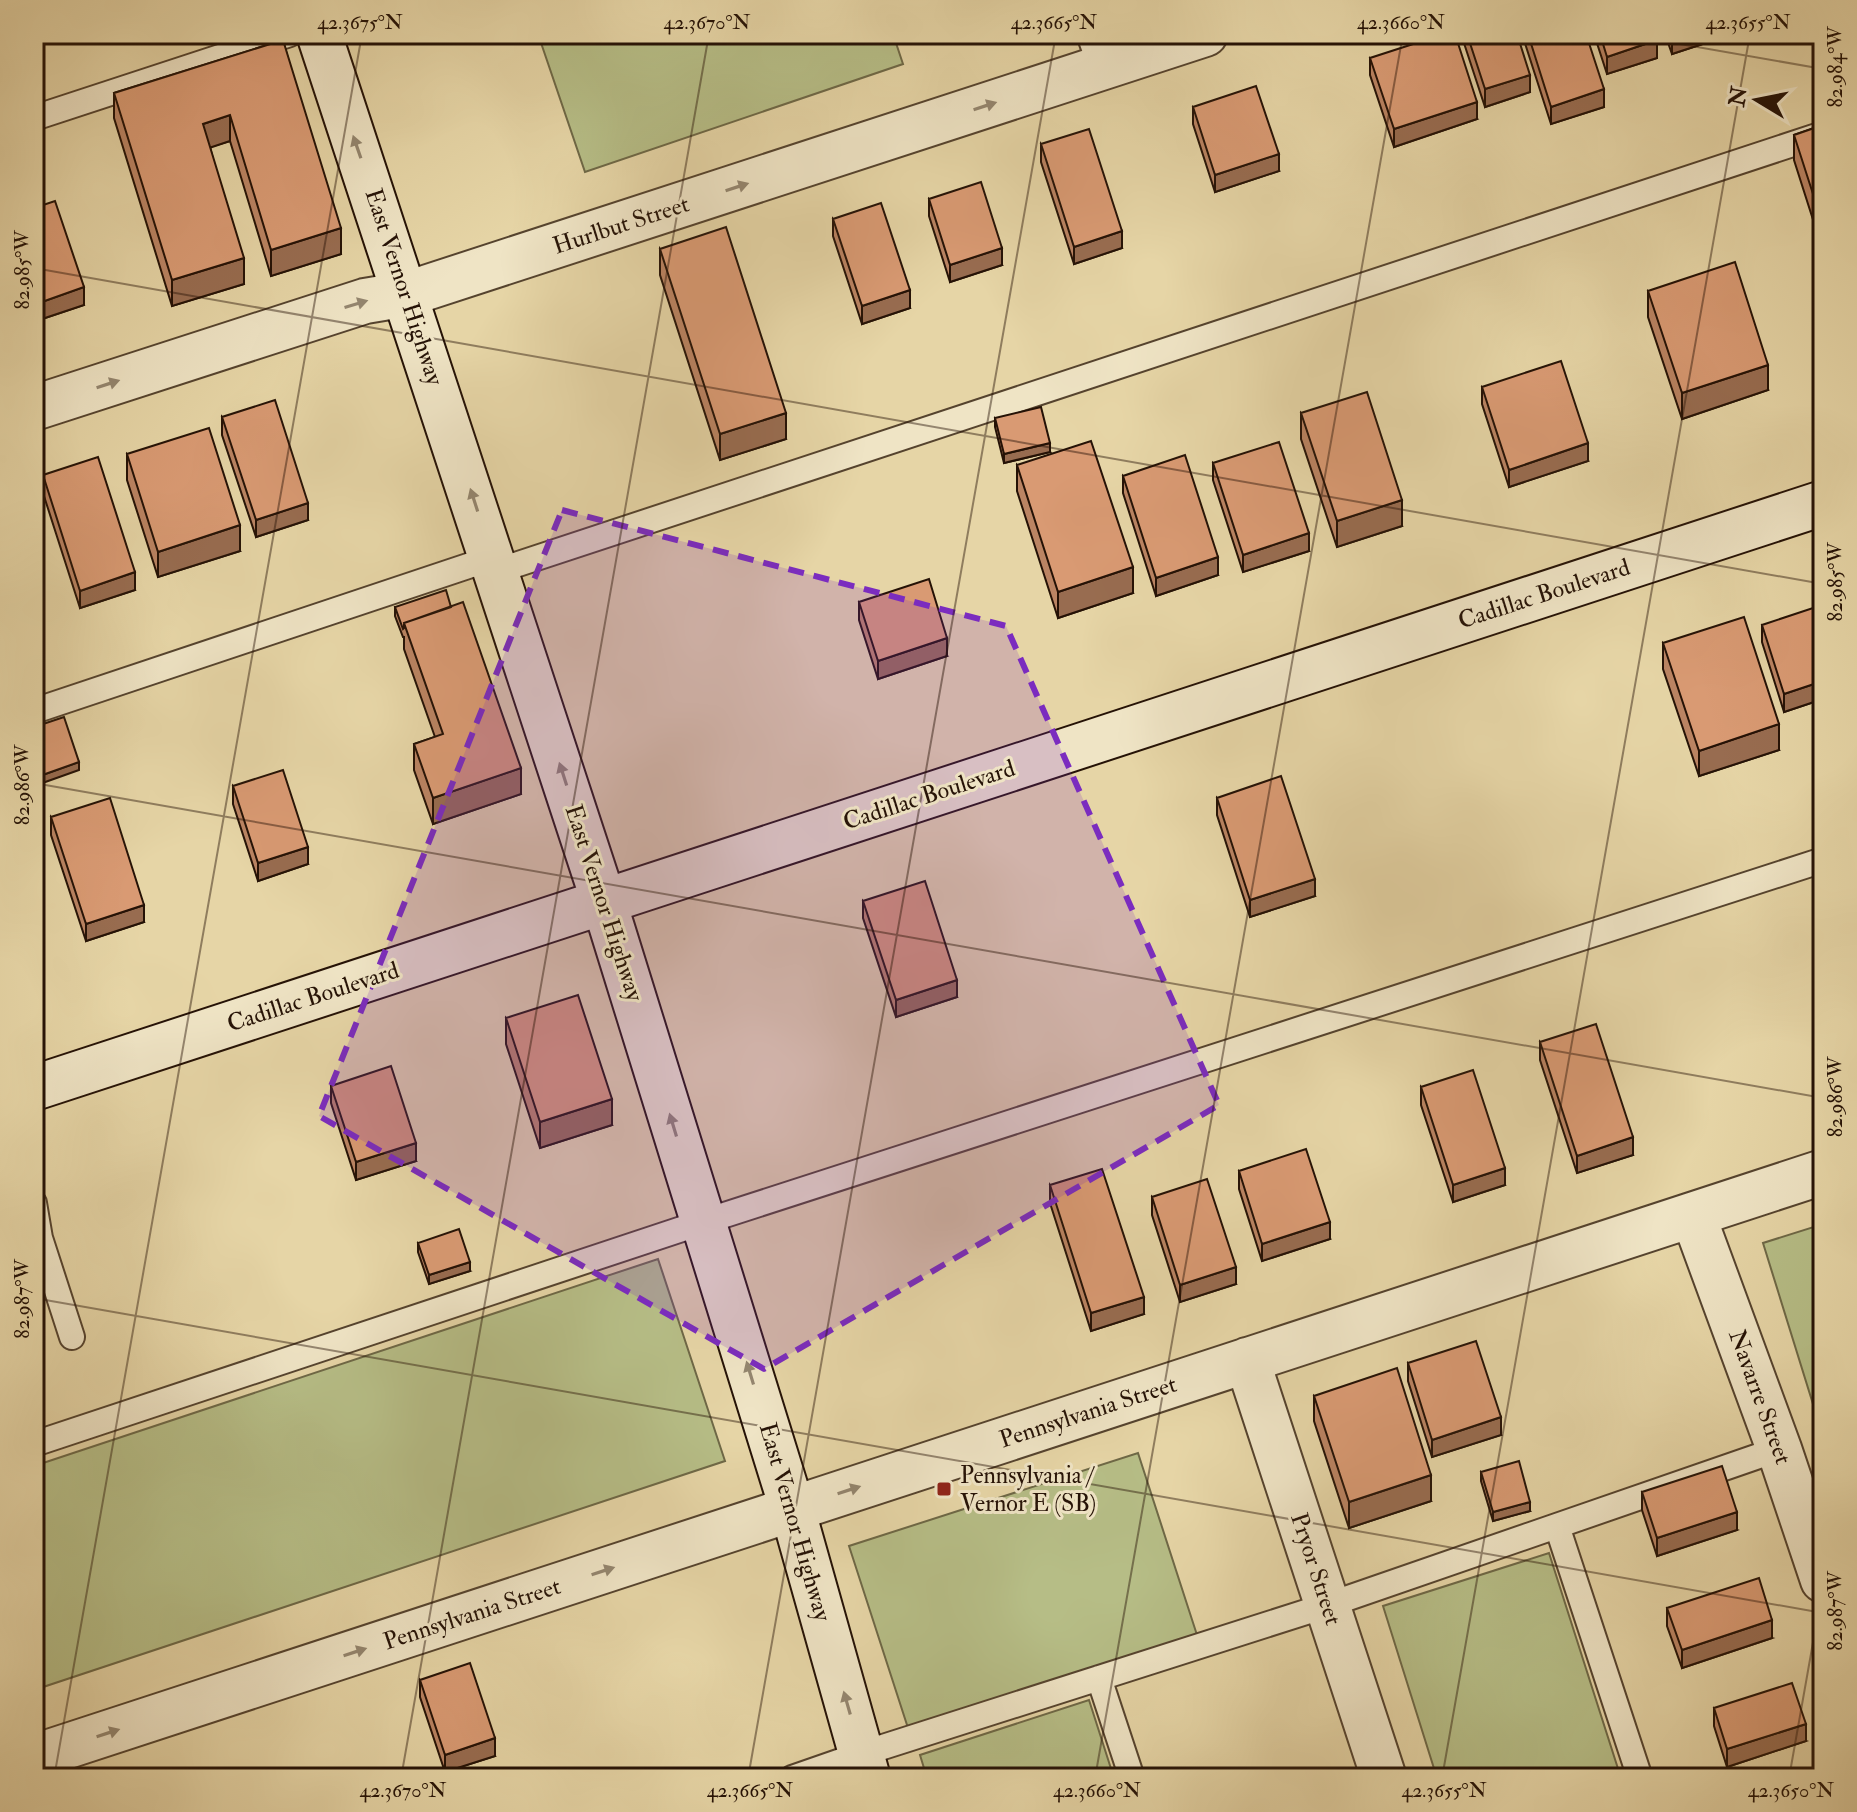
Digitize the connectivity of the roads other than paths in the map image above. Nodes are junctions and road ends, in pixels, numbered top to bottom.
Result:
1 (290, 34) edge
2 (319, 34) edge
3 (1205, 34) edge
4 (1095, 51) edge
5 (34, 118) edge
6 (1823, 134) edge
7 (407, 294) junction
8 (34, 408) edge
9 (1823, 503) edge
10 (494, 564) junction
11 (34, 711) edge
12 (1823, 860) edge
13 (604, 902) junction
14 (34, 1088) edge
15 (1823, 1172) edge
16 (34, 1203) edge
17 (1693, 1215) junction
18 (703, 1222) junction
19 (72, 1337) dead end
20 (1247, 1360) junction
21 (34, 1444) edge
22 (1779, 1449) junction
23 (792, 1508) junction
24 (1557, 1526) junction
25 (1823, 1580) edge
26 (1328, 1605) junction
27 (1099, 1678) junction
28 (34, 1757) edge
29 (864, 1766) edge
30 (792, 1778) edge
31 (1132, 1778) edge
32 (1384, 1778) edge
33 (1640, 1778) edge

1 - 5 lane
7 -> 2 street, East Vernor Highway
3 - 4 street, Hurlbut Street
7 -> 4 street, Hurlbut Street
6 - 10 lane
8 -> 7 street, Hurlbut Street
10 -> 7 street, East Vernor Highway
9 - 13 street, Cadillac Boulevard
10 - 11 lane
13 -> 10 street, East Vernor Highway
12 - 18 lane
13 - 14 street, Cadillac Boulevard
18 -> 13 street, East Vernor Highway
15 - 17 street, Pennsylvania Street
16 - 19 lane
17 - 20 street, Pennsylvania Street
17 - 22 street, Navarre Street
18 - 21 lane
23 -> 18 street, East Vernor Highway
23 -> 20 street, Pennsylvania Street
20 - 26 street, Pryor Street
22 - 24 lane
22 - 25 street, Navarre Street
28 -> 23 street, Pennsylvania Street
29 -> 23 street, East Vernor Highway
24 - 26 lane
24 - 33 lane
26 - 27 lane
26 - 32 street, Pryor Street
27 - 29 lane
27 - 31 lane
29 - 30 lane

